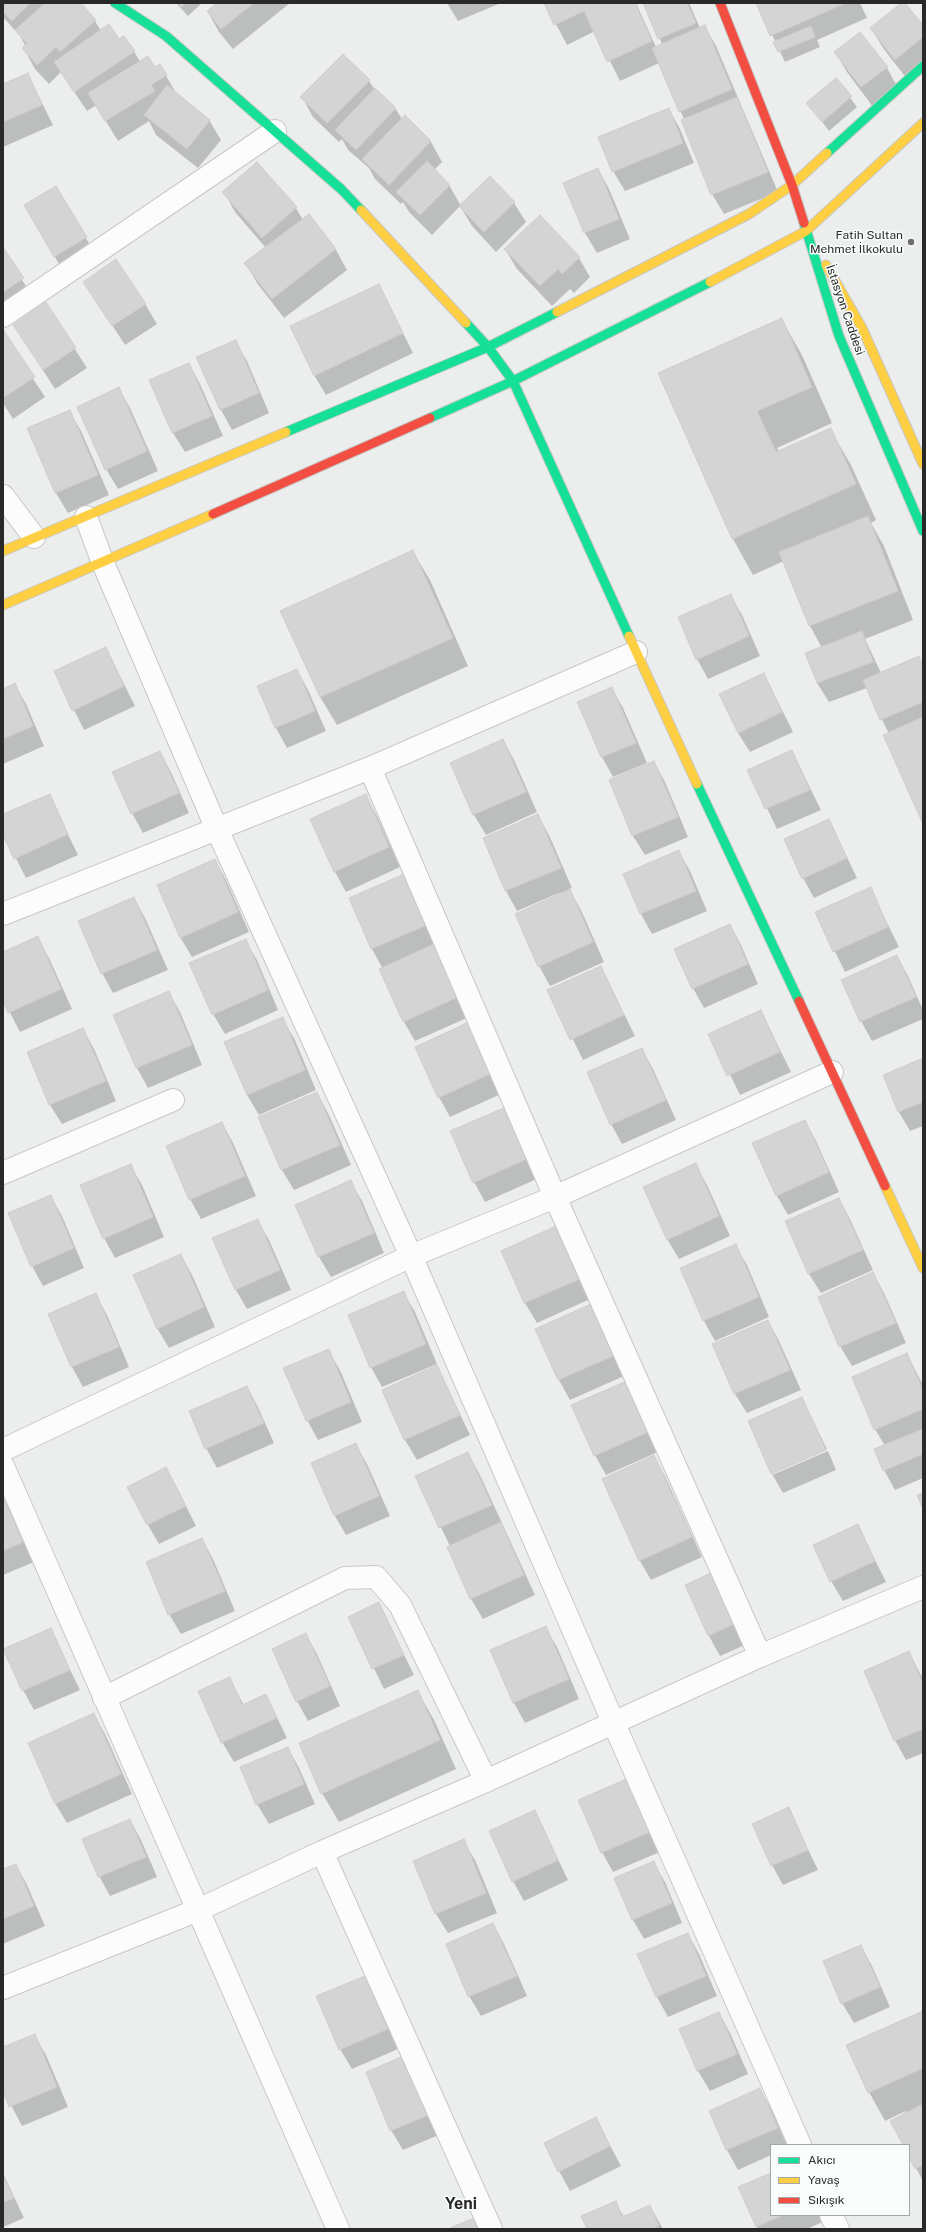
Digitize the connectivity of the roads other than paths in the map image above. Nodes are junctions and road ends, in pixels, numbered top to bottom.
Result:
1 (115, 3) edge
2 (720, 3) edge
3 (923, 66) edge
4 (923, 123) edge
5 (275, 131) junction
6 (792, 185) junction
7 (806, 231) junction
8 (3, 316) edge
9 (488, 347) junction
10 (513, 381) junction
11 (923, 464) edge
12 (3, 496) edge
13 (86, 517) junction
14 (923, 531) edge
15 (34, 537) junction
16 (3, 551) edge
17 (103, 563) junction
18 (3, 605) edge
19 (636, 652) junction
20 (370, 768) junction
21 (216, 827) junction
22 (3, 914) edge
23 (832, 1072) junction
24 (173, 1100) dead end
25 (3, 1173) edge
26 (554, 1197) junction
27 (411, 1256) junction
28 (923, 1268) edge
29 (3, 1450) edge
30 (3, 1466) edge
31 (923, 1588) edge
32 (760, 1656) junction
33 (104, 1698) junction
34 (614, 1724) junction
35 (486, 1781) junction
36 (322, 1852) junction
37 (198, 1910) junction
38 (3, 1988) edge
39 (800, 2144) edge
40 (832, 2216) edge
41 (338, 2229) edge
42 (490, 2229) edge
43 (838, 2229) edge

1 - 5 main road
2 - 6 main road, İstasyon Caddesi
3 - 6 main road
4 - 7 main road
5 - 8 street
5 - 9 main road
6 - 7 main road, İstasyon Caddesi
6 - 9 main road
7 - 10 main road
7 - 11 main road
7 - 14 main road, İstasyon Caddesi
9 - 10 main road
9 - 13 main road
10 - 17 main road
10 - 19 main road
12 - 15 street
13 - 15 main road
13 - 17 street
15 - 16 main road
17 - 18 main road
17 - 21 street
19 - 20 street
19 - 23 main road
20 - 21 street
20 - 26 street
21 - 22 street
21 - 27 street
23 - 26 street
23 - 28 main road
24 - 25 street
26 - 27 street
26 - 32 street
27 - 29 street
27 - 34 street
30 - 33 street
31 - 32 street
32 - 34 street
33 - 35 street
33 - 37 street
34 - 35 street
34 - 39 street
35 - 36 street
36 - 37 street
36 - 42 street
37 - 38 street
37 - 41 street
40 - 43 street

